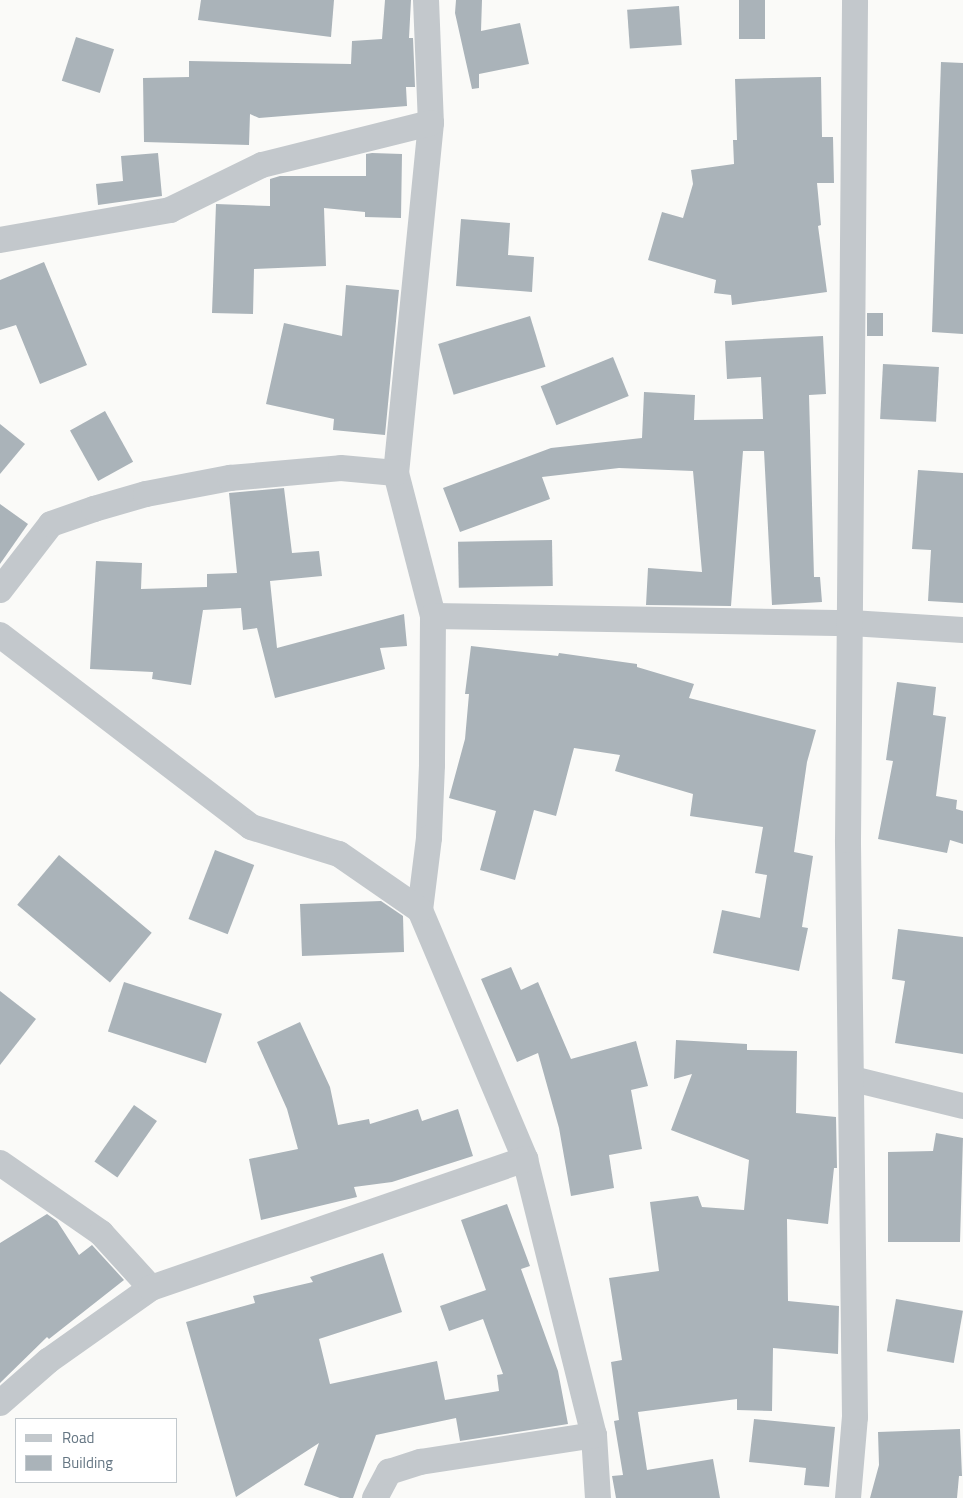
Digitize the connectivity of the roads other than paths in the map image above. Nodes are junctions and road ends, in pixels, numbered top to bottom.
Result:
1 (426, 0) edge
2 (855, 0) edge
3 (431, 122) junction
4 (0, 240) edge
5 (396, 473) junction
6 (0, 590) edge
7 (433, 616) junction
8 (851, 623) junction
9 (963, 630) edge
10 (0, 635) edge
11 (420, 910) junction
12 (853, 1079) junction
13 (963, 1106) edge
14 (525, 1159) junction
15 (0, 1163) edge
16 (152, 1288) junction
17 (0, 1403) edge
18 (594, 1435) junction
19 (375, 1498) edge
20 (598, 1498) edge
21 (848, 1498) edge

1 - 3 street
2 - 8 street
3 - 4 street
3 - 5 street
5 - 6 street
5 - 7 street
7 - 8 street
7 - 11 street
8 - 9 street
8 - 12 street
10 - 11 street
11 - 14 street
12 - 13 street
12 - 21 street
14 - 16 street
14 - 18 street
15 - 16 street
16 - 17 street
18 - 19 street
18 - 20 street

